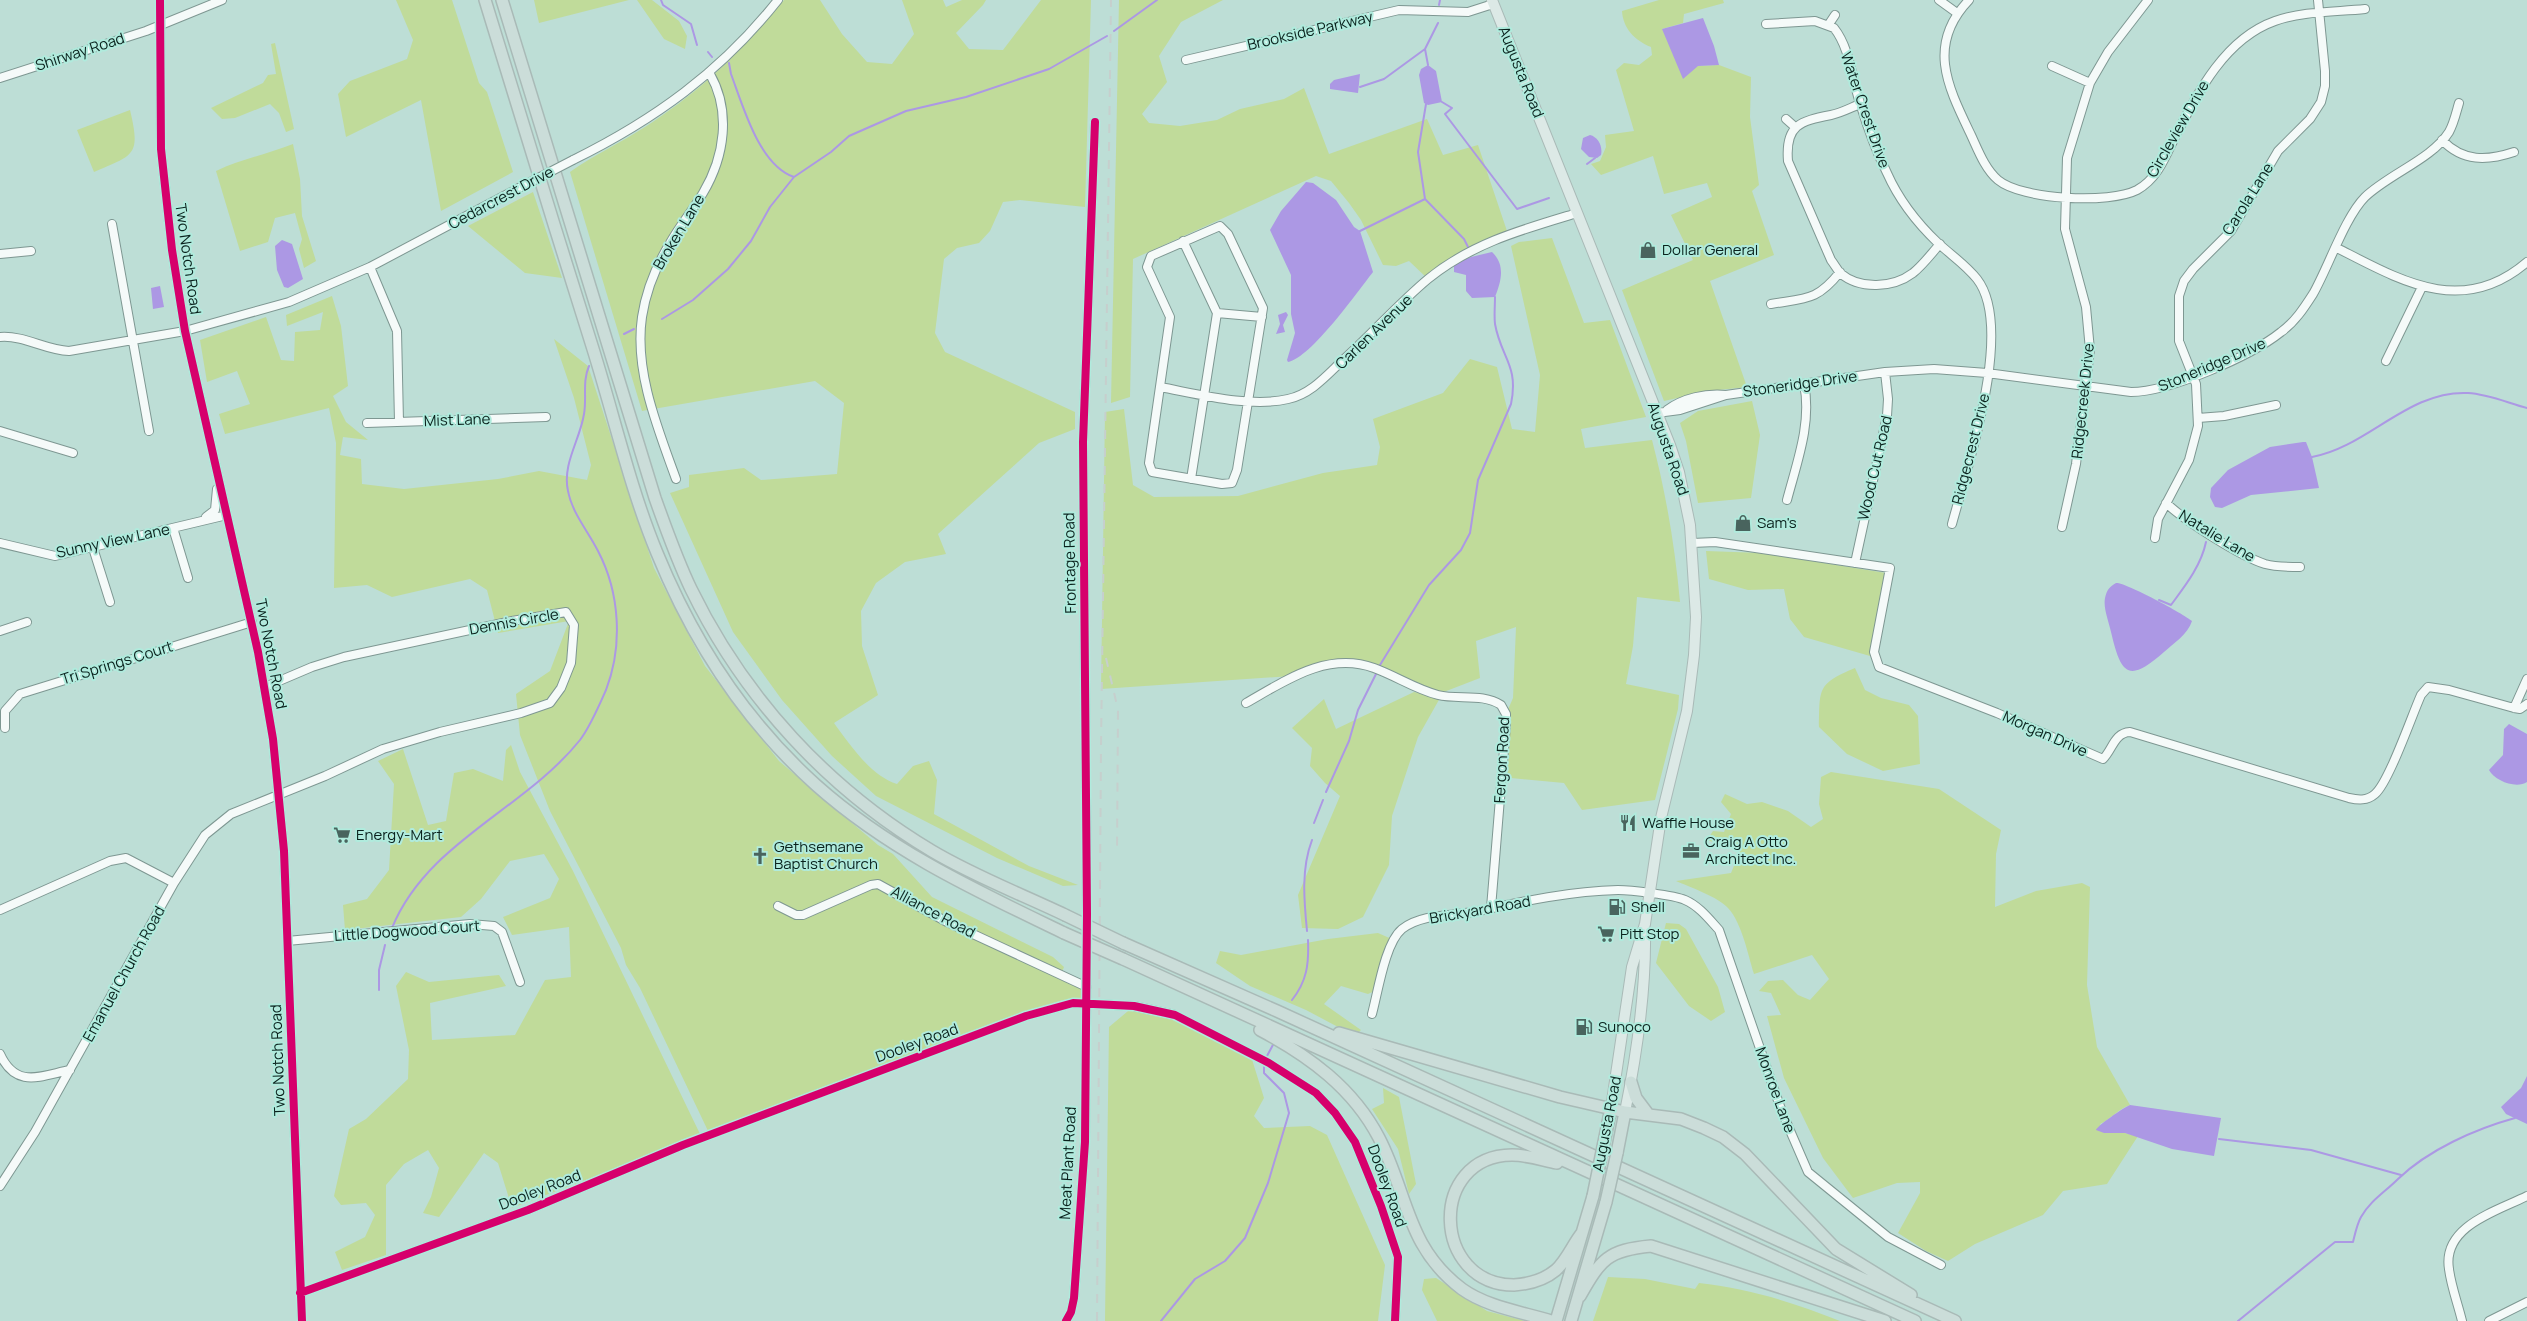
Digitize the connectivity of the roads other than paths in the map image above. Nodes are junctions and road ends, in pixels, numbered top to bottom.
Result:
1 (160, 0) edge
2 (222, 0) edge
3 (485, 0) edge
4 (502, 0) edge
5 (778, 0) edge
6 (1939, 0) edge
7 (1969, 0) edge
8 (2147, 0) edge
9 (2318, 0) edge
10 (1493, 2) edge
11 (2365, 9) dead end
12 (1958, 13) junction
13 (2319, 13) junction
14 (1835, 15) dead end
15 (1766, 24) dead end
16 (1829, 24) junction
17 (161, 26) junction
18 (1186, 60) dead end
19 (2052, 66) dead end
20 (710, 74) junction
21 (0, 78) edge
22 (2090, 83) junction
23 (2459, 103) dead end
24 (1860, 104) junction
25 (1786, 119) dead end
26 (1095, 122) dead end
27 (1795, 127) junction
28 (2442, 140) junction
29 (2514, 152) dead end
30 (2065, 196) junction
31 (1577, 213) junction
32 (112, 224) dead end
33 (1184, 241) junction
34 (1940, 244) junction
35 (2336, 248) junction
36 (31, 251) dead end
37 (0, 254) edge
38 (2527, 262) edge
39 (370, 267) junction
40 (1840, 272) junction
41 (2422, 287) junction
42 (1771, 304) dead end
43 (1217, 313) junction
44 (1262, 317) junction
45 (184, 330) junction
46 (0, 338) edge
47 (134, 340) junction
48 (2386, 361) dead end
49 (1885, 372) junction
50 (1987, 373) junction
51 (2194, 376) junction
52 (1804, 384) junction
53 (2086, 386) junction
54 (1160, 387) junction
55 (1203, 394) junction
56 (1248, 401) junction
57 (2276, 405) dead end
58 (1662, 412) junction
59 (546, 417) dead end
60 (2198, 418) junction
61 (399, 422) junction
62 (367, 423) dead end
63 (0, 430) edge
64 (149, 431) dead end
65 (72, 453) dead end
66 (217, 473) junction
67 (676, 479) dead end
68 (1191, 479) junction
69 (1787, 500) dead end
70 (2166, 503) junction
71 (227, 515) junction
72 (197, 522) junction
73 (1952, 524) dead end
74 (2062, 526) dead end
75 (173, 528) junction
76 (2155, 538) dead end
77 (0, 543) edge
78 (1692, 543) junction
79 (93, 548) junction
80 (1855, 563) junction
81 (2300, 567) dead end
82 (188, 578) dead end
83 (110, 602) dead end
84 (27, 622) dead end
85 (252, 622) junction
86 (0, 631) edge
87 (2527, 679) edge
88 (265, 687) junction
89 (1246, 702) dead end
90 (2527, 704) edge
91 (2514, 708) junction
92 (5, 728) dead end
93 (279, 795) junction
94 (174, 883) junction
95 (1650, 894) junction
96 (778, 906) dead end
97 (1491, 908) junction
98 (0, 910) edge
99 (1645, 924) junction
100 (287, 941) junction
101 (520, 982) dead end
102 (1087, 987) junction
103 (1189, 990) junction
104 (1086, 1004) junction
105 (1372, 1014) dead end
106 (1298, 1020) junction
107 (0, 1054) edge
108 (70, 1070) junction
109 (1631, 1082) junction
110 (1611, 1108) junction
111 (1625, 1112) junction
112 (1648, 1114) junction
113 (1581, 1169) junction
114 (0, 1186) edge
115 (2527, 1196) edge
116 (1582, 1232) junction
117 (1941, 1265) dead end
118 (300, 1293) junction
119 (1580, 1296) junction
120 (2527, 1302) edge
121 (1940, 1314) junction
122 (302, 1321) edge
123 (1066, 1321) edge
124 (1396, 1321) edge
125 (1551, 1321) edge
126 (1556, 1321) edge
127 (1571, 1321) edge
128 (1886, 1321) edge
129 (1915, 1321) edge
130 (1955, 1321) edge
131 (2462, 1321) edge
132 (2489, 1321) edge

1 - 17 street, Two Notch Road
2 - 17 street, Shirway Road
3 - 103 highway, bridge
4 - 106 highway, bridge
5 - 20 street, Cedarcrest Drive
6 - 12 street
7 - 12 street, Circleview Drive
8 - 22 street, Ridgecreek Drive
9 - 13 street, Carola Lane
10 - 18 street, Brookside Parkway
10 - 31 main road, Augusta Road
11 - 13 street, Circleview Drive
12 - 30 street, Circleview Drive
13 - 30 street, Circleview Drive
13 - 51 street, Carola Lane
14 - 16 street
15 - 16 street
16 - 24 street, Water Crest Drive
17 - 21 street, Shirway Road
17 - 45 street, Two Notch Road
19 - 22 street
20 - 39 street, Cedarcrest Drive, bridge
20 - 67 street, Broken Lane
22 - 30 street, Ridgecreek Drive
23 - 28 street, Stoneridge Drive
24 - 27 street
24 - 34 street, Water Crest Drive
25 - 27 street
26 - 102 street, Frontage Road
27 - 40 street
28 - 29 street
28 - 35 street, Stoneridge Drive
30 - 53 street, Ridgecreek Drive
31 - 56 street, Carlen Avenue
31 - 58 main road, Augusta Road
32 - 47 street
33 - 43 street
33 - 44 street
33 - 54 street
34 - 40 street
34 - 50 street, Water Crest Drive
35 - 41 street
35 - 51 street, Stoneridge Drive
36 - 37 street
38 - 41 street
39 - 45 street, Cedarcrest Drive
39 - 61 street
40 - 42 street
41 - 48 street
43 - 44 street
43 - 55 street
44 - 56 street
45 - 47 street, Cedarcrest Drive
45 - 66 street, Two Notch Road
46 - 47 street, Cedarcrest Drive
47 - 64 street
49 - 50 street, Stoneridge Drive
49 - 52 street, Stoneridge Drive
49 - 80 street, Wood Cut Road
50 - 53 street, Stoneridge Drive
50 - 73 street, Ridgecrest Drive
51 - 53 street, Stoneridge Drive
51 - 60 street, Carola Lane
52 - 58 street, Stoneridge Drive
52 - 69 street
53 - 74 street, Ridgecreek Drive
54 - 55 street, Carlen Avenue
54 - 68 street
55 - 56 street, Carlen Avenue
55 - 68 street
56 - 68 street
57 - 60 street
58 - 78 main road, Augusta Road
59 - 61 street, Mist Lane
60 - 70 street, Carola Lane
61 - 62 street, Mist Lane
63 - 65 street
66 - 71 street, Two Notch Road
66 - 72 street
70 - 76 street, Carola Lane
70 - 81 street, Natalie Lane
71 - 72 street, Sunny View Lane
71 - 85 street, Two Notch Road
72 - 75 street, Sunny View Lane
75 - 79 street, Sunny View Lane
75 - 82 street
77 - 79 street, Sunny View Lane
78 - 80 street, Morgan Drive
78 - 95 main road, Augusta Road
79 - 83 street
80 - 91 street, Morgan Drive
84 - 86 street
85 - 88 street, Two Notch Road
85 - 92 street, Tri Springs Court
87 - 91 street
88 - 93 street, Two Notch Road
88 - 93 street, Dennis Circle
89 - 97 street, Fergon Road
90 - 91 street
93 - 94 street, Emanuel Church Road
93 - 100 street, Two Notch Road
94 - 98 street
94 - 108 street, Emanuel Church Road
95 - 97 street, Brickyard Road
95 - 99 main road, Augusta Road
95 - 117 street, Monroe Lane
96 - 102 street, Alliance Road
97 - 105 street, Brickyard Road
99 - 109 main road, Augusta Road
99 - 110 main road, Augusta Road
100 - 101 street, Little Dogwood Court
100 - 118 street, Two Notch Road
102 - 104 street, Frontage Road
103 - 113 highway
103 - 125 highway
104 - 118 street, Dooley Road
104 - 123 street, Meat Plant Road
104 - 124 street, Dooley Road
106 - 110 highway
106 - 121 highway
107 - 108 street
108 - 114 street, Emanuel Church Road
109 - 111 main road, Augusta Road
109 - 112 highway
110 - 111 highway
110 - 116 highway, Augusta Road, bridge
111 - 112 highway
111 - 119 highway, Augusta Road, bridge
112 - 121 highway
113 - 116 highway
113 - 129 highway
115 - 131 street
116 - 126 highway, Augusta Road
118 - 122 street, Two Notch Road
119 - 127 highway, Augusta Road
119 - 128 highway
120 - 132 street
121 - 130 highway

